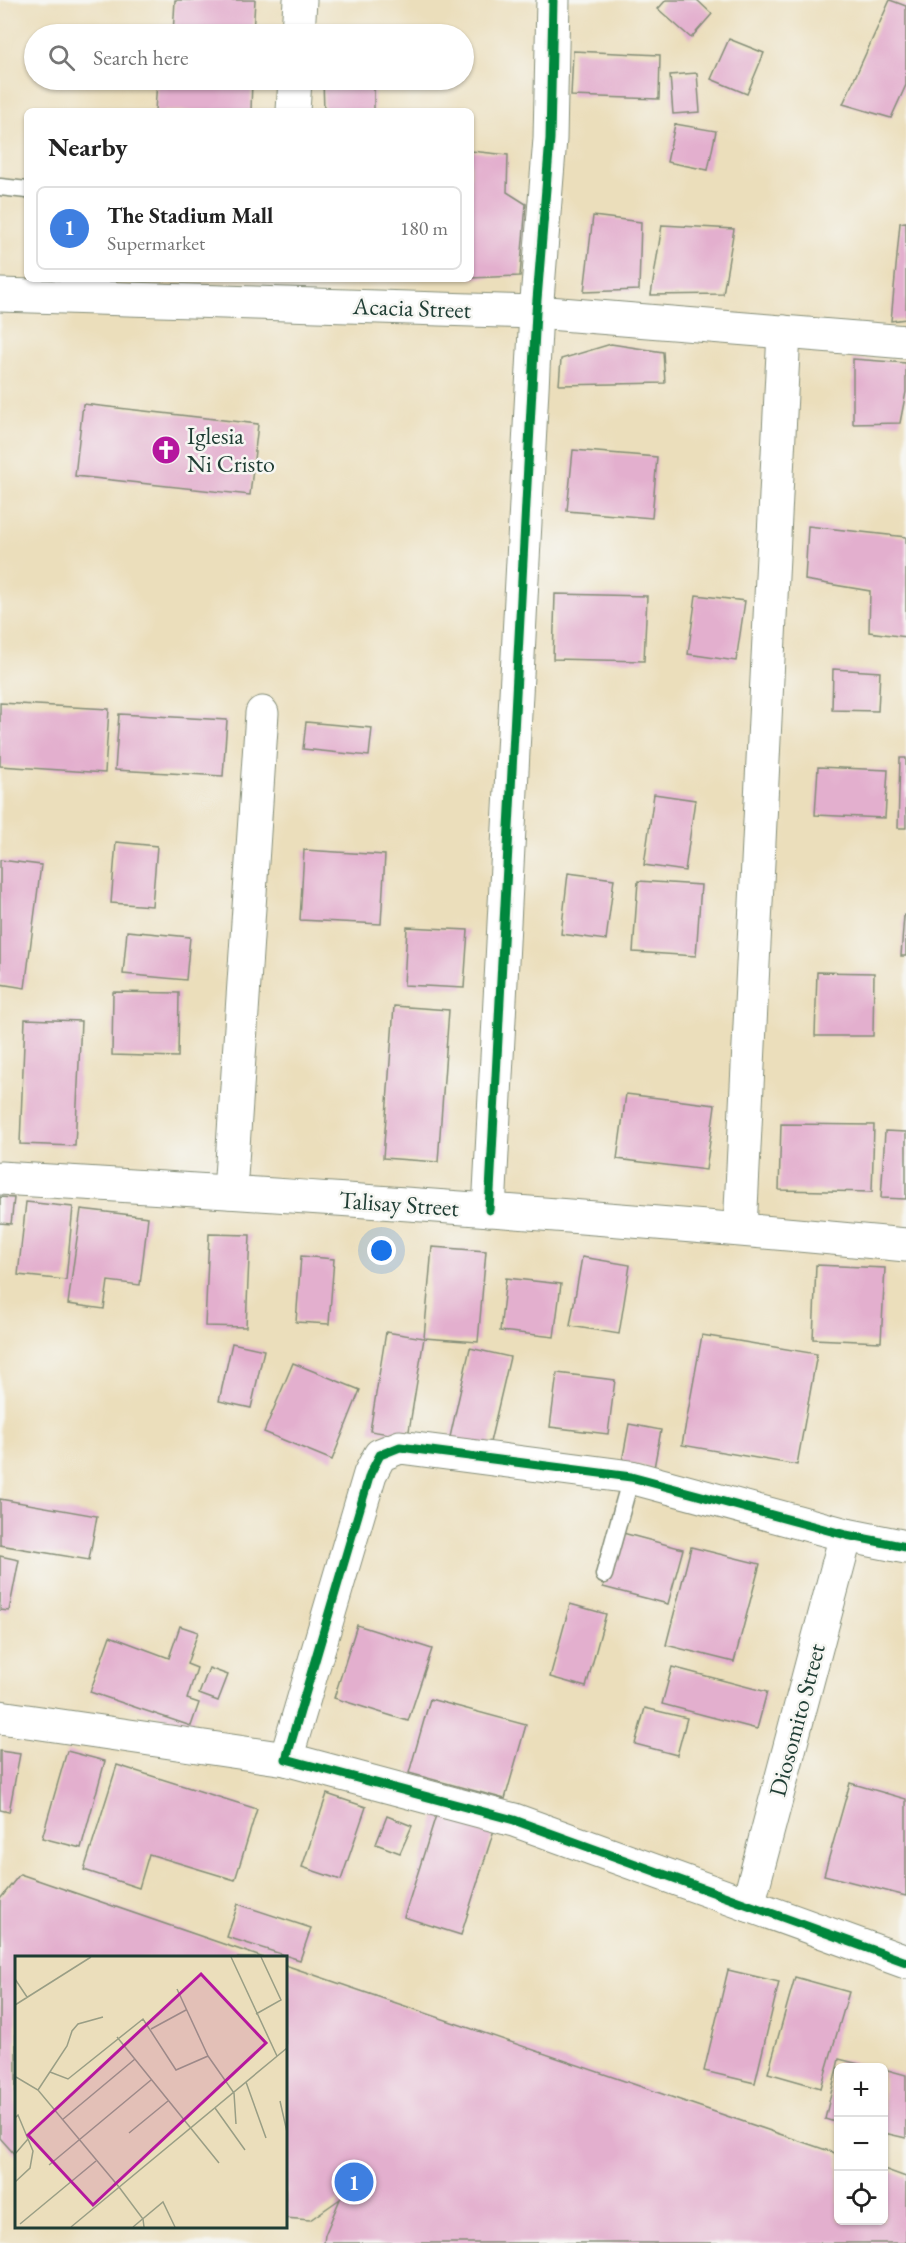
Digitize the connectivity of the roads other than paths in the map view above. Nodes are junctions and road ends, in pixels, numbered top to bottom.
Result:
1 (300, 0) edge
2 (553, 0) edge
3 (299, 24) edge
4 (294, 90) edge
5 (293, 108) edge
6 (0, 187) edge
7 (24, 190) edge
8 (148, 290) edge
9 (283, 292) edge
10 (0, 295) edge
11 (536, 312) junction
12 (784, 332) junction
13 (906, 342) edge
14 (262, 713) dead end
15 (0, 1178) edge
16 (230, 1192) junction
17 (489, 1210) junction
18 (740, 1229) junction
19 (906, 1245) edge
20 (631, 1477) junction
21 (846, 1535) junction
22 (906, 1547) edge
23 (604, 1575) dead end
24 (0, 1717) edge
25 (286, 1759) junction
26 (748, 1905) junction
27 (906, 1962) edge

1 - 3 street
2 - 11 street
4 - 5 street
6 - 7 lane
8 - 9 street, Acacia Street
8 - 10 street, Acacia Street
9 - 11 street, Acacia Street
11 - 12 street, Acacia Street
11 - 17 street
12 - 13 street, Acacia Street
12 - 18 street
14 - 16 street
15 - 16 street, Talisay Street
16 - 17 street, Talisay Street
17 - 18 street, Talisay Street
18 - 19 street, Talisay Street
20 - 21 street
20 - 23 lane
20 - 25 street
21 - 22 street
21 - 26 street, Diosomito Street
24 - 25 street
25 - 26 street
26 - 27 street

